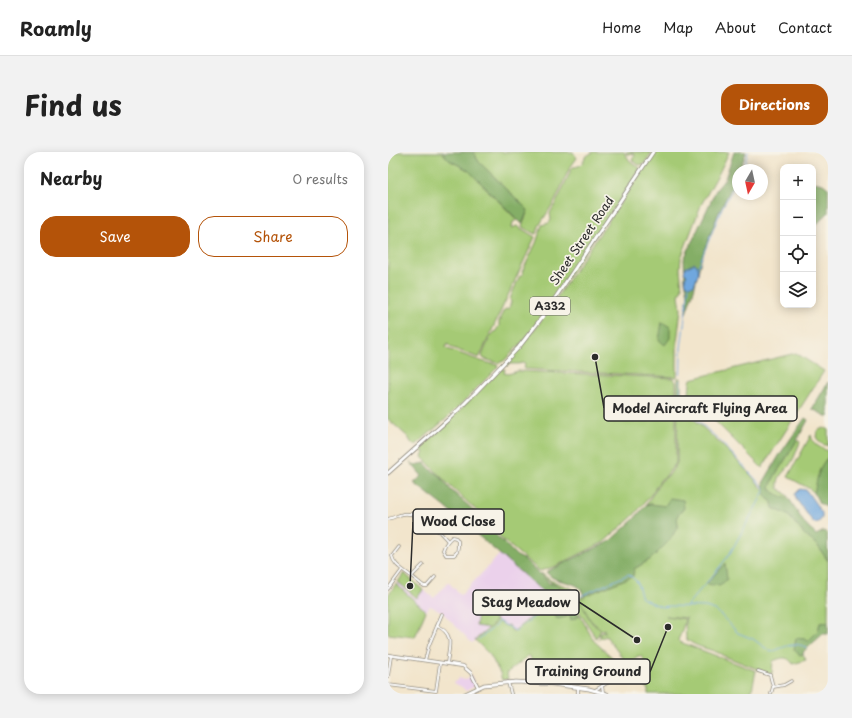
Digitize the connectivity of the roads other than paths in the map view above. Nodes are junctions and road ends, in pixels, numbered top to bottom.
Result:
1 (653, 152) edge
2 (388, 473) edge
3 (388, 519) edge
4 (447, 540) junction
5 (399, 547) dead end
6 (423, 565) dead end
7 (402, 570) junction
8 (412, 576) junction
9 (435, 577) dead end
10 (388, 582) edge
11 (391, 585) junction
12 (388, 589) edge
13 (442, 614) dead end
14 (437, 626) junction
15 (389, 655) edge
16 (425, 660) junction
17 (440, 662) junction
18 (447, 663) junction
19 (624, 665) dead end
20 (758, 671) dead end
21 (388, 676) edge
22 (791, 681) dead end
23 (508, 682) junction
24 (388, 685) edge
25 (602, 686) junction
26 (478, 687) junction
27 (773, 687) junction
28 (578, 688) junction
29 (595, 690) junction
30 (603, 692) junction
31 (465, 694) edge
32 (511, 694) edge
33 (578, 694) edge
34 (607, 694) edge
35 (771, 694) edge

1 - 2 main road, Sheet Street Road / A332
3 - 4 street
4 - 4 street
5 - 7 street
6 - 8 street
7 - 8 street
7 - 11 street
8 - 9 street
10 - 11 street
11 - 12 street
13 - 14 street
14 - 16 street
14 - 18 street
15 - 16 street
15 - 21 street
16 - 17 street
17 - 18 street
17 - 24 street
18 - 26 street
19 - 25 street
20 - 27 street
22 - 27 street
23 - 26 main road
23 - 28 main road
23 - 32 street
25 - 29 street
25 - 30 street
26 - 31 main road
27 - 35 street
28 - 29 main road
28 - 33 street
29 - 30 main road
30 - 34 main road

